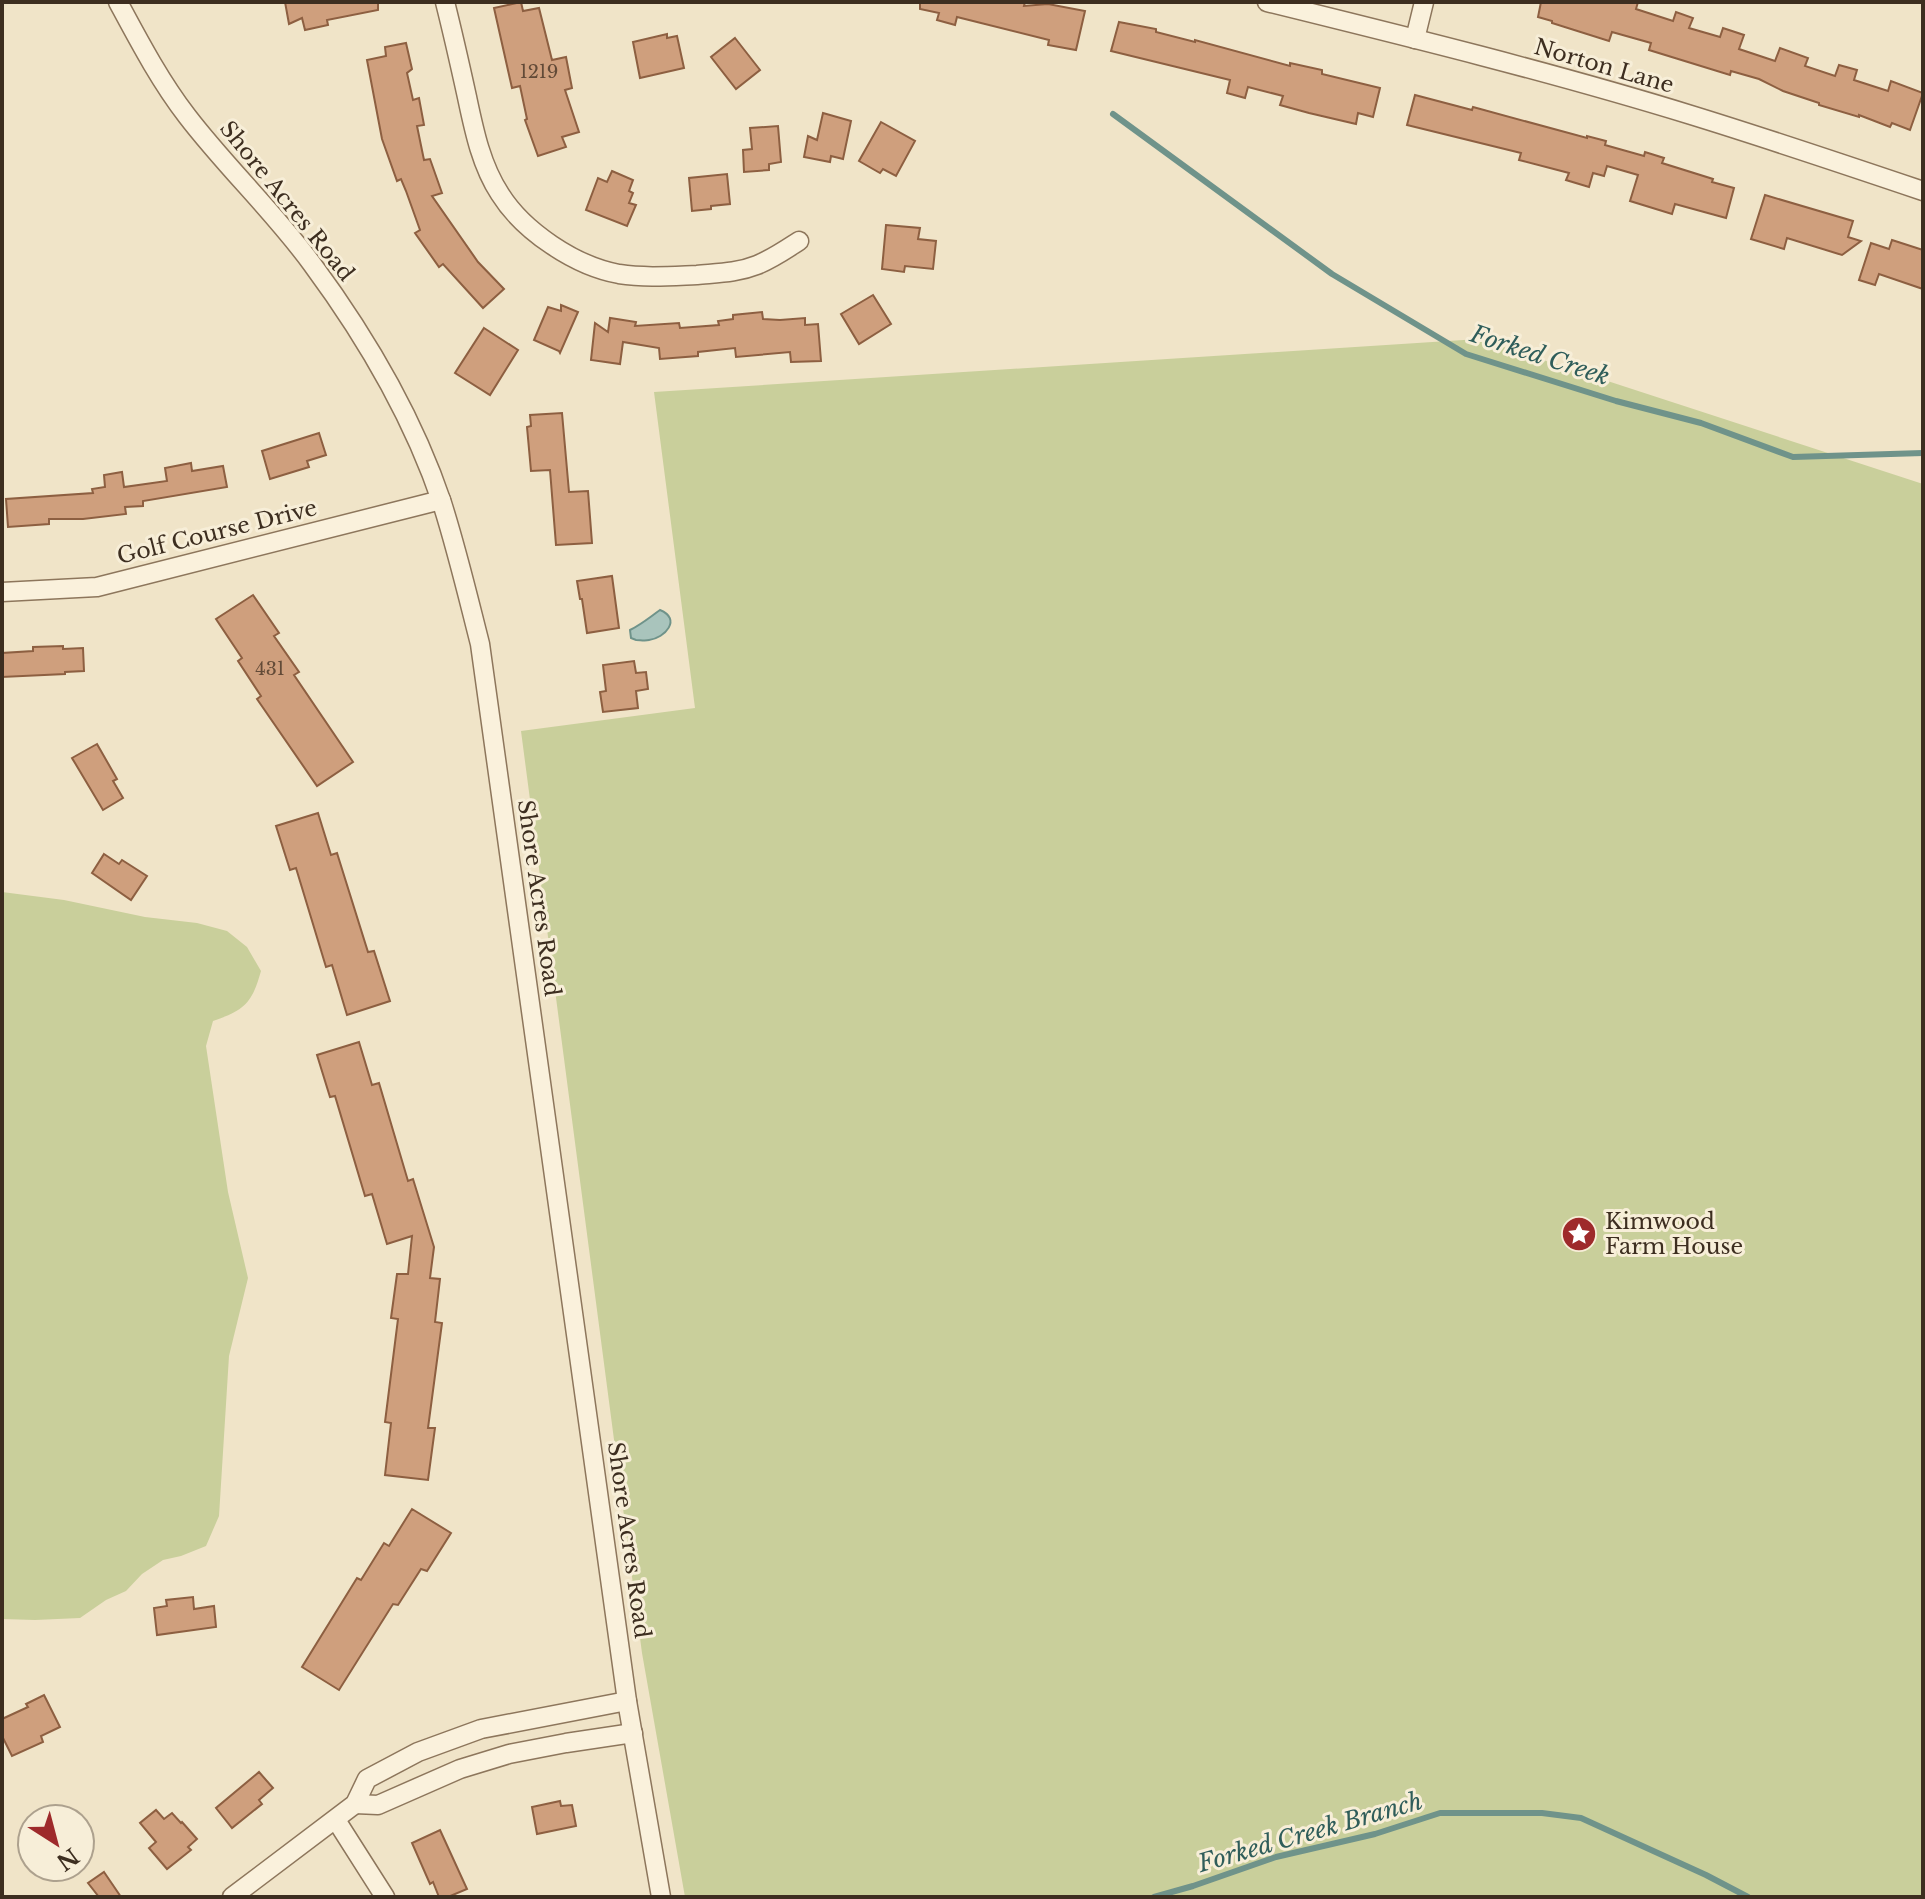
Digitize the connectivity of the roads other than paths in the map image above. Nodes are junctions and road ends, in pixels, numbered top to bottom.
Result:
1 (118, 2) edge
2 (445, 2) edge
3 (1267, 2) edge
4 (1424, 2) edge
5 (1415, 39) junction
6 (1923, 191) edge
7 (799, 241) dead end
8 (441, 500) junction
9 (2, 592) edge
10 (627, 1701) junction
11 (633, 1733) junction
12 (355, 1804) junction
13 (336, 1820) junction
14 (232, 1897) edge
15 (385, 1897) edge
16 (661, 1897) edge

1 - 8 street, Shore Acres Road
2 - 7 street
3 - 5 street, Norton Lane
4 - 5 street
5 - 6 street, Norton Lane
8 - 9 street, Golf Course Drive
8 - 10 street, Shore Acres Road
10 - 11 street, Shore Acres Road
10 - 12 street
11 - 12 street
11 - 16 street, Shore Acres Road
12 - 13 street
13 - 14 street
13 - 15 street

